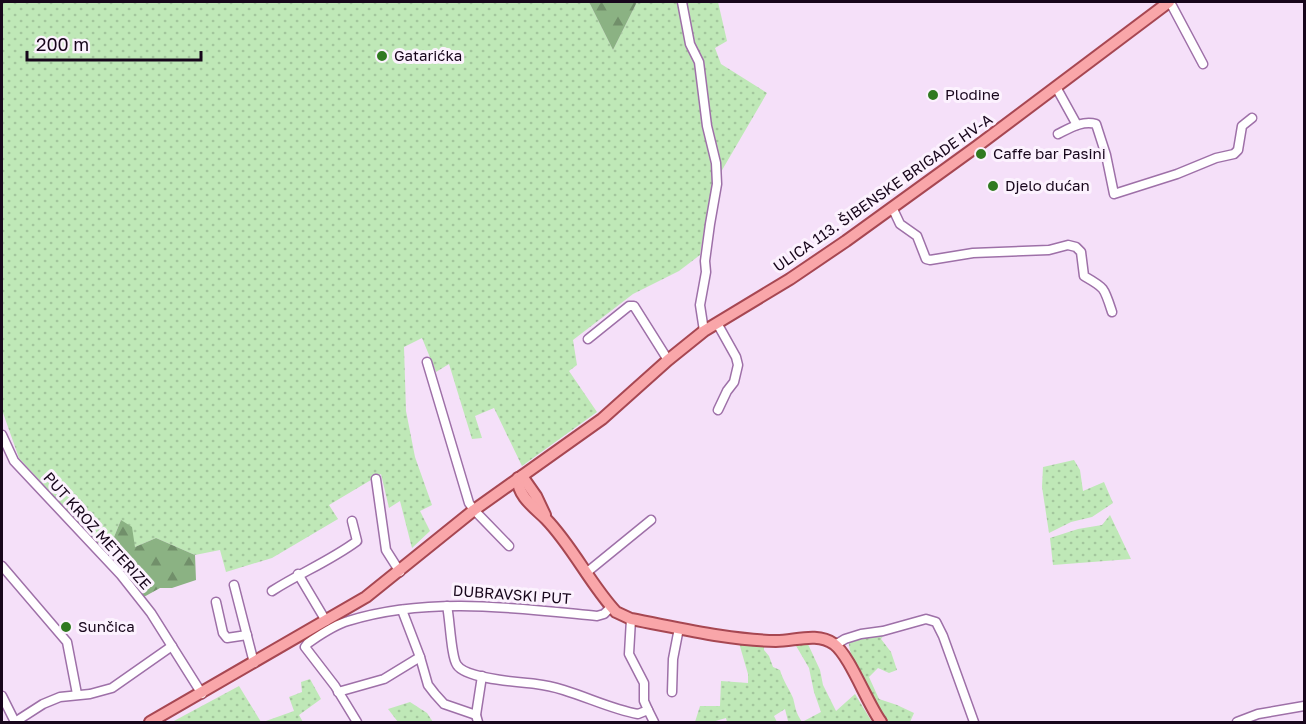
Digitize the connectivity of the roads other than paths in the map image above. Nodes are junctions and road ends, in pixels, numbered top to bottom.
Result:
1 (682, 2) edge
2 (1169, 2) edge
3 (1203, 64) dead end
4 (1056, 87) junction
5 (1252, 118) dead end
6 (1077, 125) junction
7 (1058, 134) dead end
8 (892, 207) junction
9 (1112, 312) dead end
10 (717, 323) junction
11 (704, 331) junction
12 (588, 339) dead end
13 (668, 360) junction
14 (427, 362) dead end
15 (718, 410) dead end
16 (2, 435) edge
17 (520, 477) junction
18 (376, 478) dead end
19 (494, 496) junction
20 (524, 496) junction
21 (474, 510) junction
22 (651, 519) dead end
23 (547, 520) junction
24 (352, 521) dead end
25 (509, 546) dead end
26 (2, 566) edge
27 (400, 572) junction
28 (586, 573) junction
29 (298, 574) junction
30 (234, 585) dead end
31 (272, 591) dead end
32 (216, 602) dead end
33 (447, 606) junction
34 (611, 607) junction
35 (402, 610) junction
36 (631, 619) junction
37 (326, 621) junction
38 (679, 628) junction
39 (247, 635) junction
40 (835, 645) junction
41 (171, 646) junction
42 (420, 657) junction
43 (254, 663) junction
44 (482, 676) junction
45 (338, 692) junction
46 (672, 692) dead end
47 (77, 694) junction
48 (202, 694) junction
49 (2, 696) edge
50 (1305, 706) edge
51 (648, 710) junction
52 (477, 719) edge
53 (15, 722) edge
54 (150, 723) edge
55 (357, 723) edge
56 (654, 723) edge
57 (881, 723) edge
58 (974, 723) edge
59 (1237, 723) edge

1 - 11 street
2 - 3 street
2 - 4 main road, ULICA 113. ŠIBENSKE BRIGADE HV-A
4 - 6 street
4 - 8 main road, ULICA 113. ŠIBENSKE BRIGADE HV-A
5 - 6 street
6 - 7 street
8 - 9 street
8 - 10 main road, ULICA 113. ŠIBENSKE BRIGADE HV-A
10 - 11 main road, ULICA 113. ŠIBENSKE BRIGADE HV-A
10 - 15 street
11 - 13 main road, ULICA 113. ŠIBENSKE BRIGADE HV-A
12 - 13 street
13 - 17 main road, ULICA 113. ŠIBENSKE BRIGADE HV-A
14 - 21 street
16 - 41 street, PUT KROZ METERIZE
17 - 19 main road, ULICA 113. ŠIBENSKE BRIGADE HV-A
17 - 20 main road, DUBRAVSKI PUT
17 - 23 main road, DUBRAVSKI PUT
18 - 27 street
19 - 20 main road
19 - 21 main road, ULICA 113. ŠIBENSKE BRIGADE HV-A
20 - 23 main road, DUBRAVSKI PUT
21 - 25 street
21 - 27 main road, ULICA 113. ŠIBENSKE BRIGADE HV-A
22 - 28 street
23 - 28 main road, DUBRAVSKI PUT
24 - 29 street
26 - 47 street
27 - 37 main road, ULICA 113. ŠIBENSKE BRIGADE HV-A
28 - 34 main road, DUBRAVSKI PUT
29 - 31 street
29 - 37 street
30 - 39 street
32 - 39 street
33 - 34 street, DUBRAVSKI PUT
33 - 35 street, DUBRAVSKI PUT
33 - 44 street
34 - 36 main road, DUBRAVSKI PUT
35 - 42 street
35 - 45 street, DUBRAVSKI PUT
36 - 38 main road, DUBRAVSKI PUT
36 - 51 street
37 - 43 main road, ULICA 113. ŠIBENSKE BRIGADE HV-A
38 - 40 main road, DUBRAVSKI PUT
38 - 46 street
39 - 43 street
40 - 57 main road
40 - 58 street
41 - 47 street
41 - 48 street, PUT KROZ METERIZE
42 - 45 street
42 - 52 street
43 - 48 main road, ULICA 113. ŠIBENSKE BRIGADE HV-A
44 - 51 street
44 - 52 street
45 - 55 street
47 - 53 street
48 - 54 main road, ULICA 113. ŠIBENSKE BRIGADE HV-A
49 - 53 street
50 - 59 street
51 - 56 street

